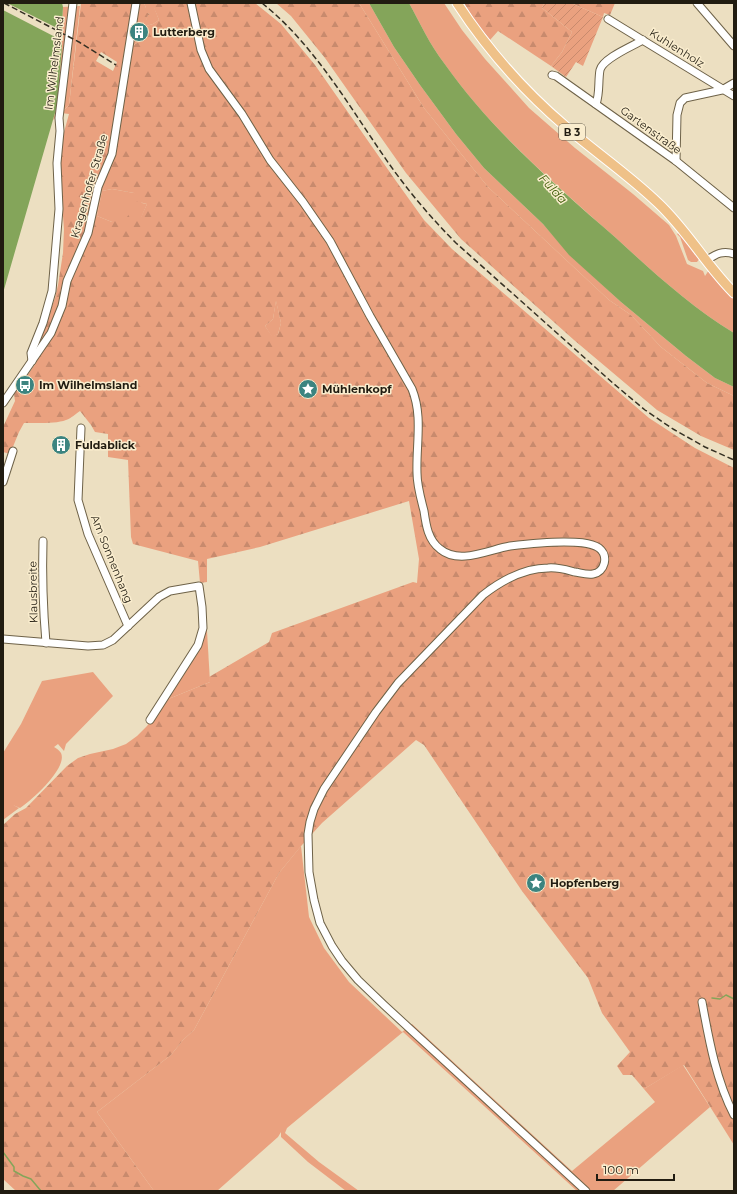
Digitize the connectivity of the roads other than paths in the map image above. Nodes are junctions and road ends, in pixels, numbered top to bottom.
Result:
1 (73, 3) edge
2 (136, 3) edge
3 (191, 3) edge
4 (457, 3) edge
5 (697, 3) edge
6 (608, 19) dead end
7 (644, 40) junction
8 (734, 46) edge
9 (552, 75) dead end
10 (734, 83) edge
11 (722, 90) junction
12 (734, 96) edge
13 (596, 104) junction
14 (676, 161) junction
15 (734, 208) edge
16 (734, 254) edge
17 (707, 260) junction
18 (734, 293) edge
19 (32, 361) junction
20 (3, 403) edge
21 (81, 428) dead end
22 (13, 451) dead end
23 (3, 482) edge
24 (43, 541) dead end
25 (128, 626) junction
26 (3, 639) edge
27 (46, 642) junction
28 (150, 720) dead end
29 (702, 1002) dead end
30 (734, 1115) edge
31 (586, 1191) edge

1 - 19 street, Im Wilhelmsland
2 - 19 street, Kragenhofer Straße
3 - 31 street
4 - 17 main road, B 3
5 - 8 street
6 - 7 street, Kuhlenholz
7 - 11 street, Kuhlenholz
7 - 13 street
9 - 13 street, Gartenstraße
10 - 11 street
11 - 12 street, Kuhlenholz
11 - 14 street
13 - 14 street, Gartenstraße
14 - 15 street, Gartenstraße
16 - 17 street
17 - 18 main road, B 3
19 - 20 street, Kragenhofer Straße
21 - 25 street, Am Sonnenhang
22 - 23 street
24 - 27 street, Klausbreite
25 - 27 street
25 - 28 street
26 - 27 street
29 - 30 street

